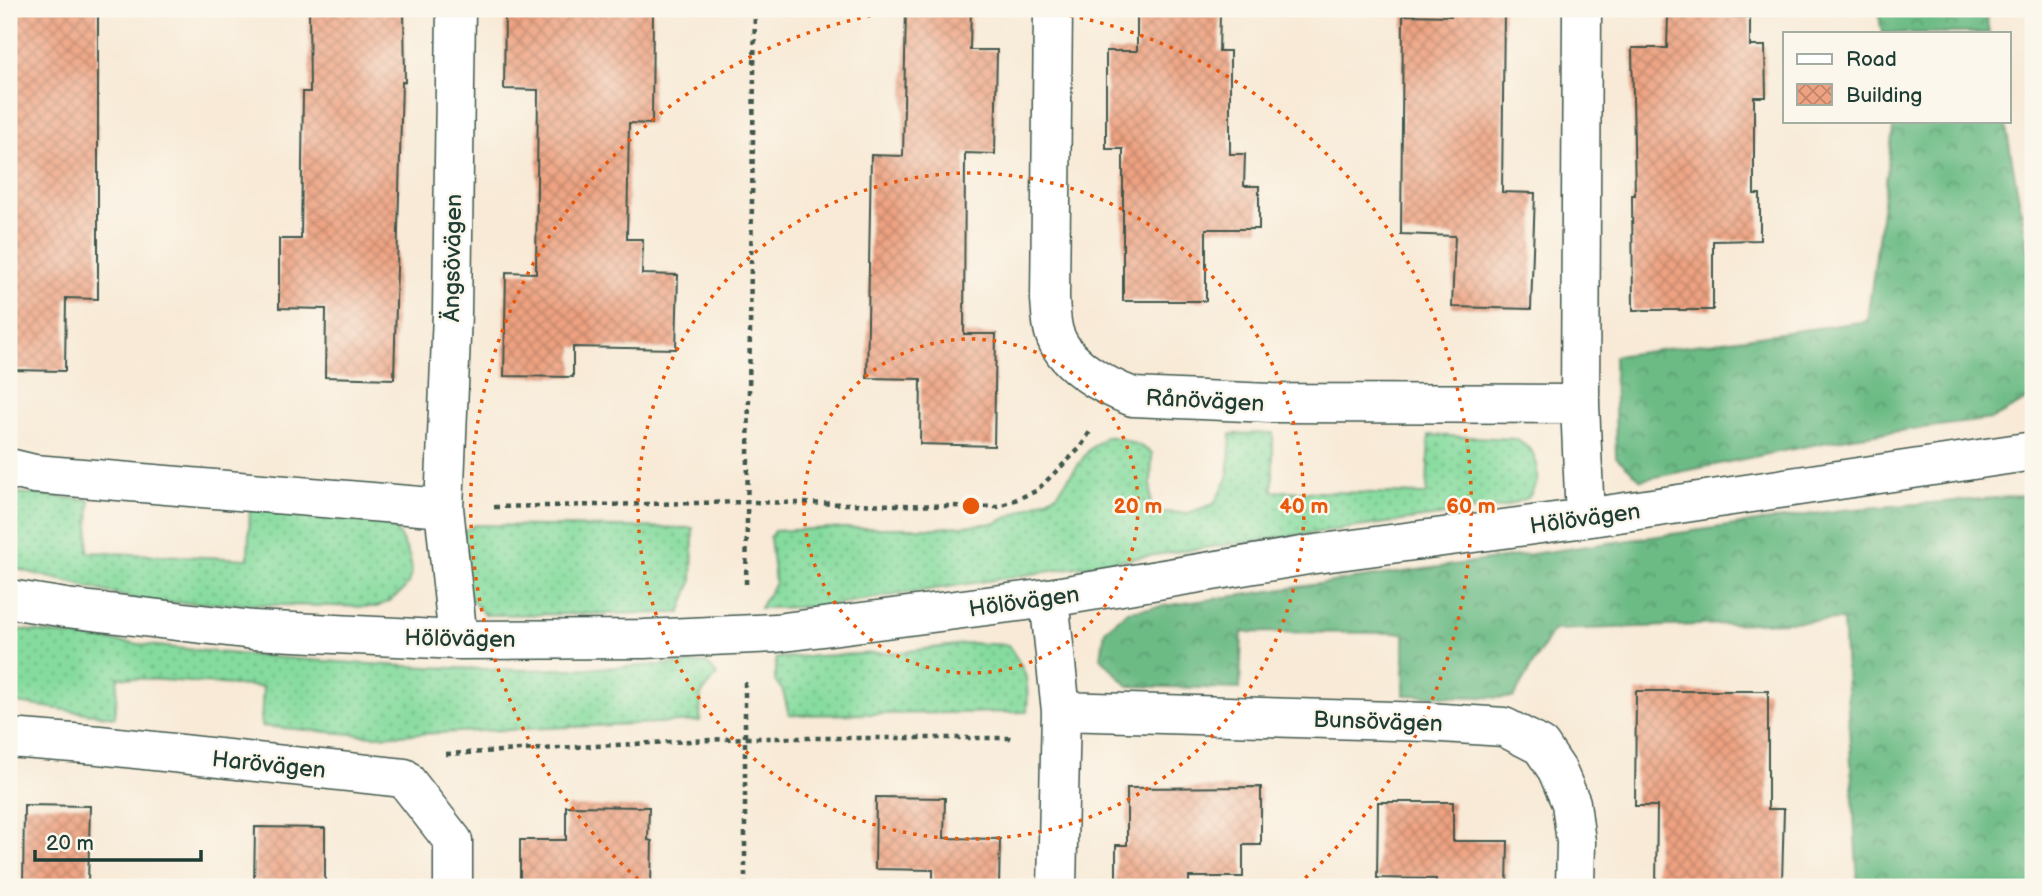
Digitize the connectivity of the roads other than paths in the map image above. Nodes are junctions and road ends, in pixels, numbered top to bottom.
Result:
1 (456, 9) edge
2 (1053, 9) edge
3 (1581, 9) edge
4 (1580, 404) junction
5 (2033, 451) edge
6 (9, 468) edge
7 (444, 508) junction
8 (1585, 518) junction
9 (1049, 598) junction
10 (9, 599) edge
11 (458, 640) junction
12 (1060, 724) junction
13 (9, 738) edge
14 (453, 887) edge
15 (1058, 887) edge
16 (1575, 887) edge

1 - 7 street, Ängsövägen
2 - 4 street, Rånövägen
3 - 4 street
4 - 8 street
5 - 8 street, Hölövägen
6 - 7 street
7 - 11 street, Ängsövägen
8 - 9 street, Hölövägen
9 - 11 street, Hölövägen
9 - 12 street
10 - 11 street, Hölövägen
12 - 15 street
12 - 16 street, Bunsövägen
13 - 14 street, Harövägen

